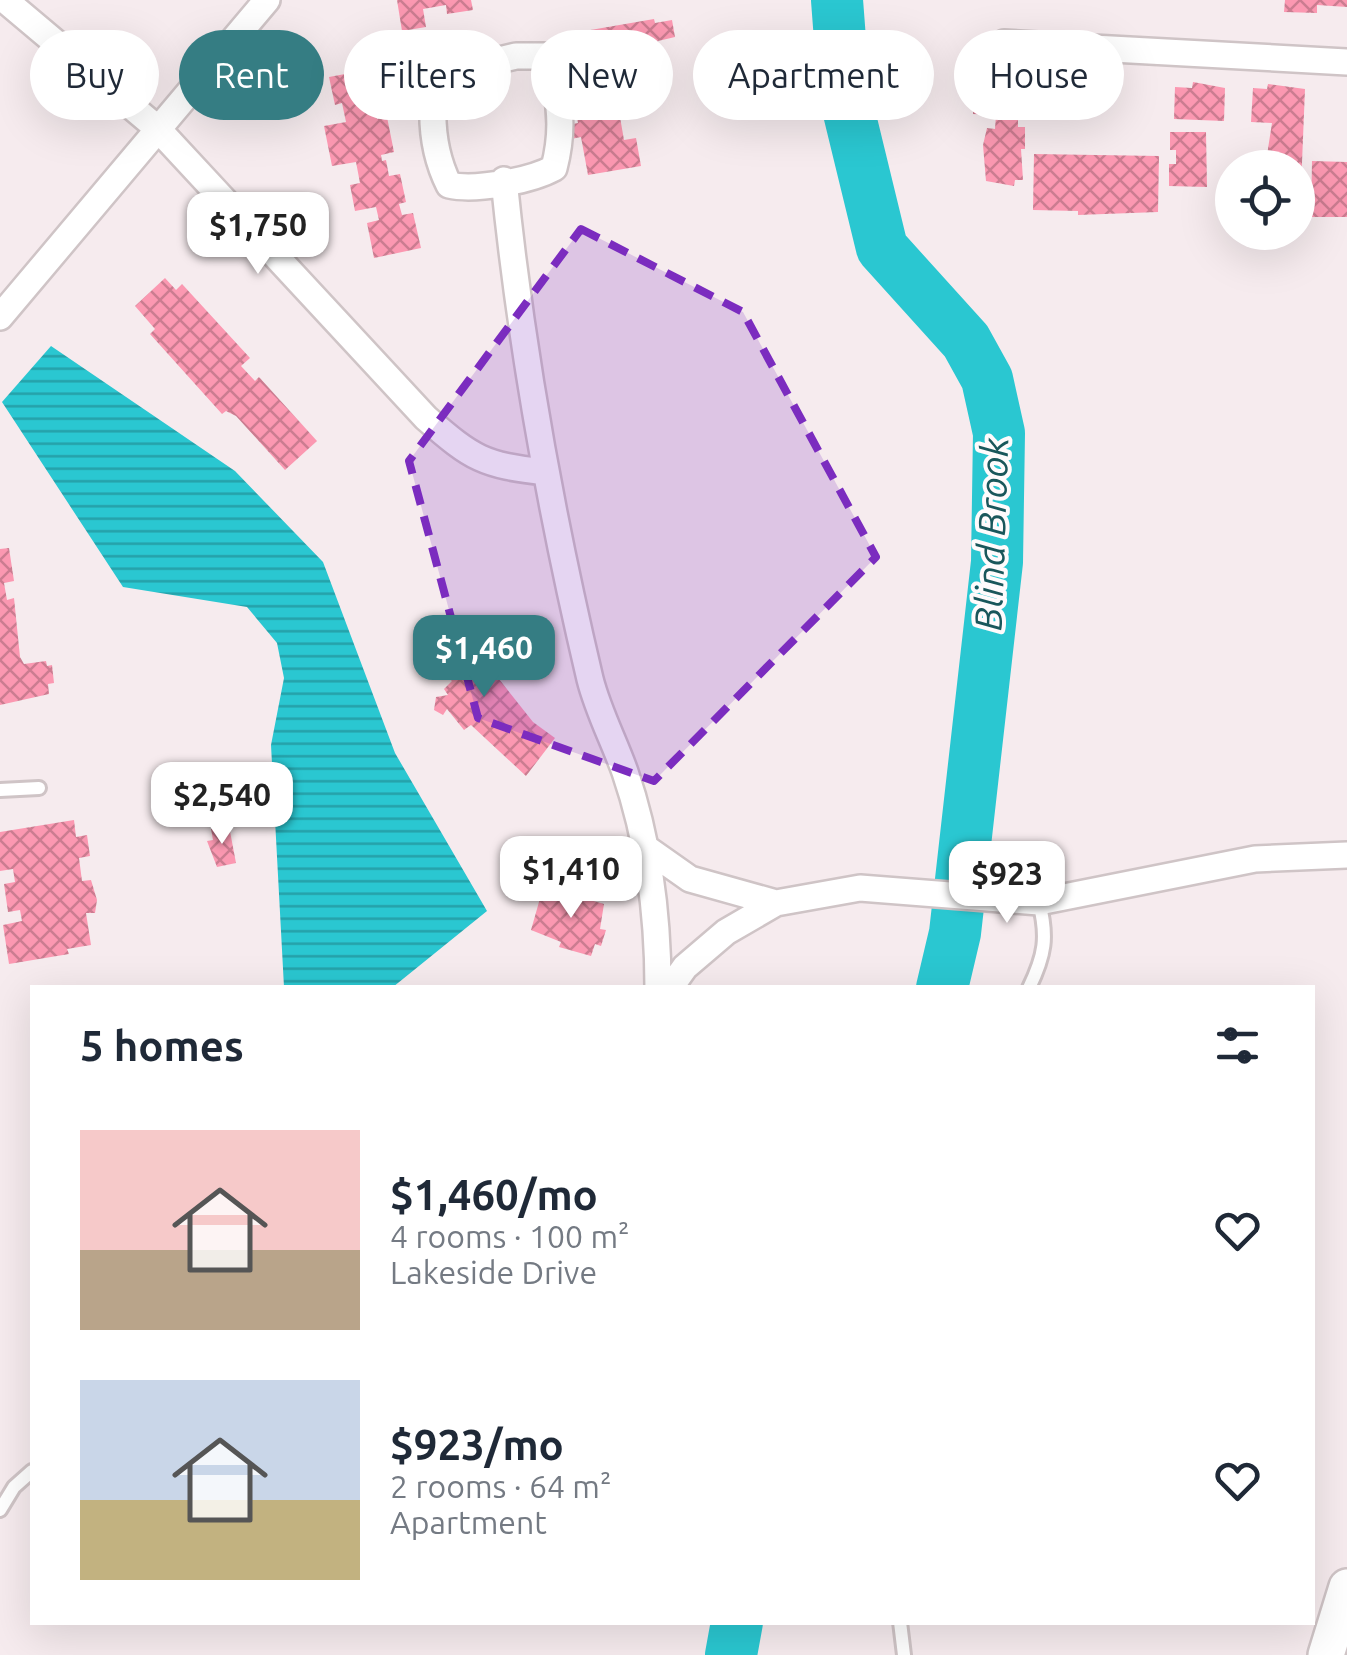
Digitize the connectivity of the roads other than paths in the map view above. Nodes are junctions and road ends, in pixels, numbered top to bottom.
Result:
1 (5, 0) edge
2 (267, 0) edge
3 (1124, 50) edge
4 (1347, 62) edge
5 (157, 128) junction
6 (504, 180) junction
7 (0, 317) edge
8 (545, 472) junction
9 (39, 788) dead end
10 (0, 790) edge
11 (646, 848) junction
12 (1347, 855) edge
13 (1039, 902) junction
14 (776, 903) junction
15 (658, 985) edge
16 (672, 985) edge
17 (1030, 985) edge
18 (30, 1473) edge
19 (0, 1510) edge
20 (1347, 1587) edge
21 (900, 1625) edge
22 (904, 1655) edge
23 (1326, 1655) edge

1 - 5 street
2 - 5 street
3 - 4 street
5 - 7 street
5 - 8 street
6 - 6 street
6 - 8 street
8 - 11 street
9 - 10 lane
11 - 14 street
11 - 15 street
12 - 13 street
13 - 14 street
13 - 17 lane
14 - 16 street
18 - 19 lane
20 - 23 street
21 - 22 lane

